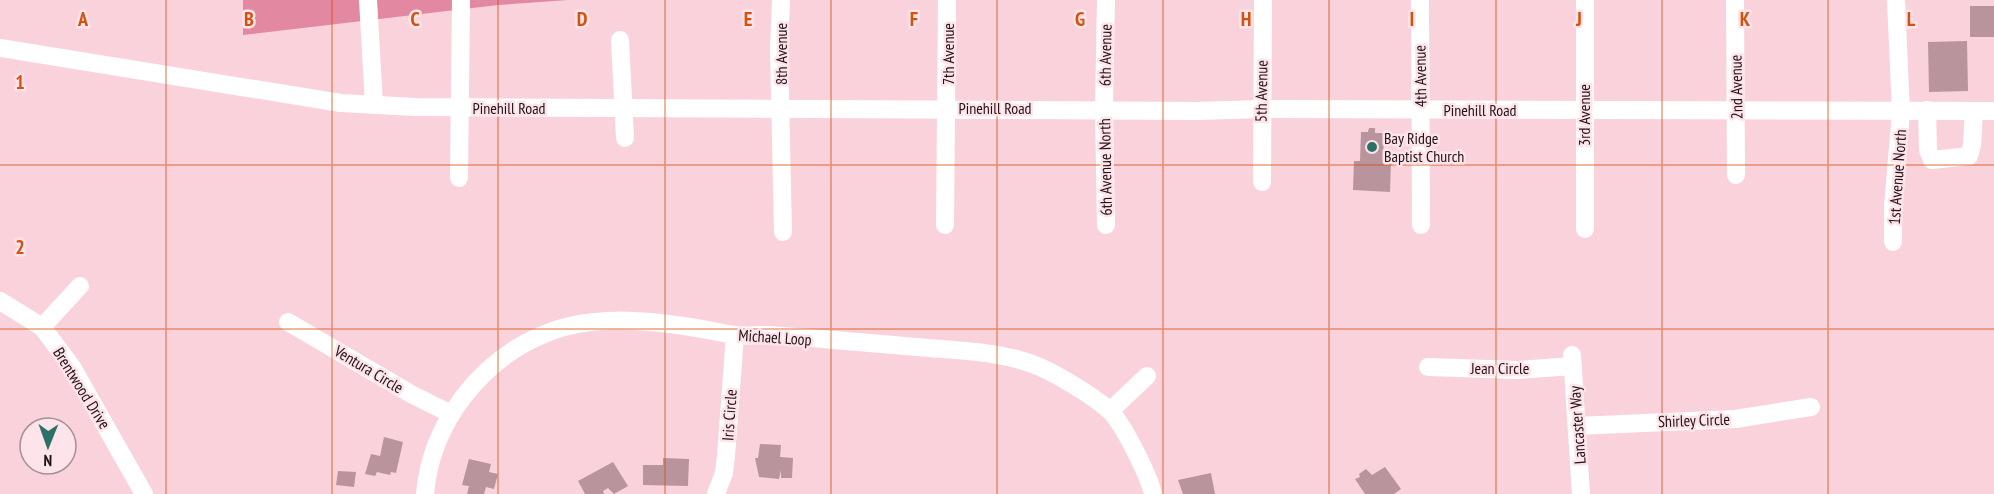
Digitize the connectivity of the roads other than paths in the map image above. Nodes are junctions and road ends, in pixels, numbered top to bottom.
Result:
1 (368, 0) edge
2 (461, 0) edge
3 (781, 0) edge
4 (947, 0) edge
5 (1106, 0) edge
6 (1263, 0) edge
7 (1420, 0) edge
8 (1585, 0) edge
9 (1735, 0) edge
10 (1896, 0) edge
11 (620, 40) dead end
12 (0, 48) edge
13 (374, 105) junction
14 (459, 107) junction
15 (947, 108) junction
16 (624, 109) junction
17 (781, 109) junction
18 (1261, 109) junction
19 (1104, 110) junction
20 (1420, 110) junction
21 (1927, 110) junction
22 (1584, 111) junction
23 (1974, 111) junction
24 (1994, 111) edge
25 (1736, 112) junction
26 (1901, 112) junction
27 (625, 138) dead end
28 (1736, 175) dead end
29 (459, 178) dead end
30 (1262, 182) dead end
31 (945, 225) dead end
32 (1106, 225) dead end
33 (1420, 225) dead end
34 (1585, 230) dead end
35 (783, 232) dead end
36 (1893, 242) dead end
37 (80, 286) dead end
38 (0, 301) edge
39 (288, 322) dead end
40 (42, 327) junction
41 (735, 335) junction
42 (1572, 361) joint
43 (1428, 367) dead end
44 (1147, 376) dead end
45 (1811, 407) dead end
46 (1110, 411) junction
47 (451, 414) junction
48 (1577, 426) junction
49 (144, 494) edge
50 (425, 494) edge
51 (716, 494) edge
52 (1153, 494) edge
53 (1581, 494) edge

1 - 13 street
2 - 14 street
3 - 17 street, 8th Avenue
4 - 15 street, 7th Avenue
5 - 19 street, 6th Avenue
6 - 18 street, 5th Avenue
7 - 20 street, 4th Avenue
8 - 22 street, 3rd Avenue
9 - 25 street, 2nd Avenue
10 - 26 street, 1st Avenue North
11 - 16 street
12 - 13 street, Pinehill Road
13 - 14 street, Pinehill Road
14 - 16 street, Pinehill Road
14 - 29 street
15 - 17 street, Pinehill Road
15 - 19 street, Pinehill Road
15 - 31 street, 7th Avenue
16 - 17 street, Pinehill Road
16 - 27 street
17 - 35 street, 8th Avenue
18 - 19 street, Pinehill Road
18 - 20 street, Pinehill Road
18 - 30 street, 5th Avenue
19 - 32 street, 6th Avenue North
20 - 22 street, Pinehill Road
20 - 33 street, 4th Avenue
21 - 23 street, Pinehill Road
21 - 23 street
21 - 26 street, Pinehill Road
22 - 25 street, Pinehill Road
22 - 34 street, 3rd Avenue
23 - 24 street, Pinehill Road
25 - 26 street, Pinehill Road
25 - 28 street, 2nd Avenue
26 - 36 street, 1st Avenue North
37 - 40 street
38 - 40 street, Brentwood Drive
39 - 47 street, Ventura Circle
40 - 49 street, Brentwood Drive
41 - 46 street, Michael Loop
41 - 47 street, Michael Loop
41 - 51 street, Iris Circle
42 - 43 street, Jean Circle
42 - 48 street, Lancaster Way
44 - 46 street
45 - 48 street, Shirley Circle
46 - 52 street, Michael Loop
47 - 50 street, Michael Loop
48 - 53 street, Lancaster Way

